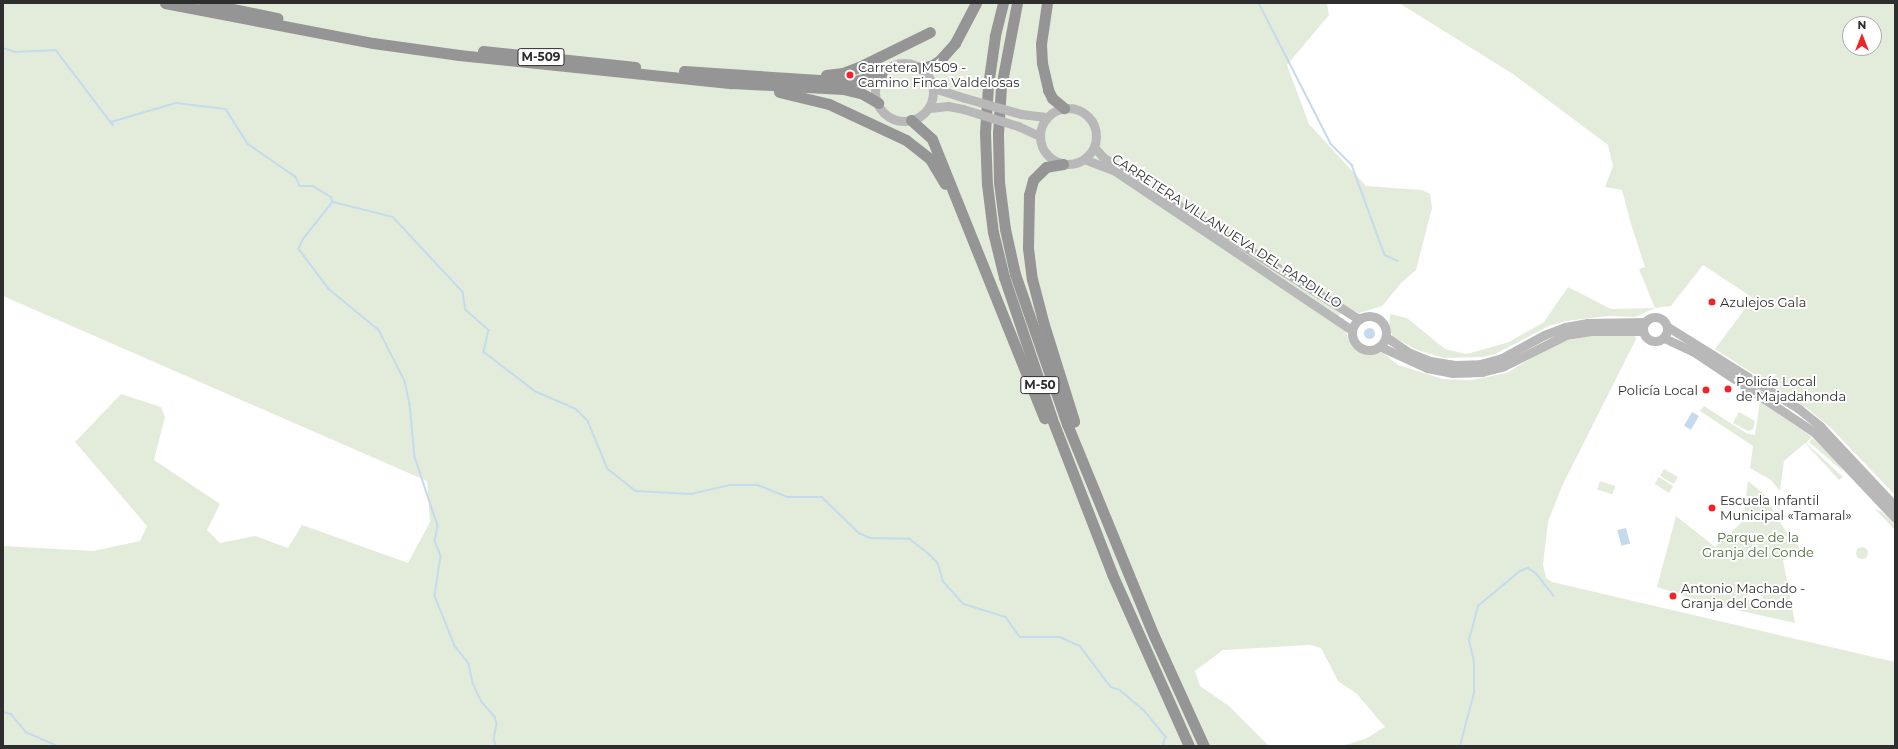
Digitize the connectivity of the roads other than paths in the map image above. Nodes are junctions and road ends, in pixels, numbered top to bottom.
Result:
1 (165, 3) edge
2 (204, 3) edge
3 (976, 3) edge
4 (1003, 3) edge
5 (1017, 3) edge
6 (1047, 3) edge
7 (930, 32) dead end
8 (918, 68) junction
9 (580, 70) junction
10 (881, 75) junction
11 (752, 76) junction
12 (932, 83) junction
13 (878, 104) junction
14 (929, 108) junction
15 (1064, 108) junction
16 (1046, 117) junction
17 (911, 120) junction
18 (1039, 136) junction
19 (1094, 147) junction
20 (1084, 159) junction
21 (1062, 164) junction
22 (964, 214) junction
23 (1359, 319) junction
24 (1645, 322) junction
25 (1668, 327) junction
26 (1352, 330) junction
27 (1643, 331) junction
28 (1386, 337) junction
29 (1664, 338) junction
30 (1380, 347) junction
31 (1895, 506) edge
32 (1895, 518) edge
33 (1121, 558) junction
34 (1112, 574) junction
35 (1189, 746) edge
36 (1204, 746) edge

1 - 9 highway, M-509
2 - 11 highway, M-509
3 - 8 highway
4 - 34 highway, M-50
5 - 33 highway, M-50
6 - 15 highway
7 - 11 highway
8 - 10 street, M-509
8 - 12 street
9 - 13 highway, M-509
9 - 22 highway
10 - 11 highway, M-509
10 - 13 street
12 - 14 street
12 - 16 street, bridge
13 - 17 street, M-509
14 - 17 street
14 - 18 street, bridge
15 - 16 street
15 - 19 street
16 - 18 street
17 - 22 highway
18 - 21 street
19 - 20 street
19 - 23 street, CARRETERA VILLANUEVA DEL PARDILLO
20 - 21 street
20 - 26 street, CARRETERA VILLANUEVA DEL PARDILLO
21 - 33 highway
22 - 34 highway
23 - 26 street
23 - 28 street
24 - 25 street
24 - 27 street
24 - 28 street
25 - 29 street
25 - 31 street
26 - 30 street
27 - 29 street
27 - 30 street
28 - 30 street
29 - 32 street
33 - 36 highway, M-50
34 - 35 highway, M-50

